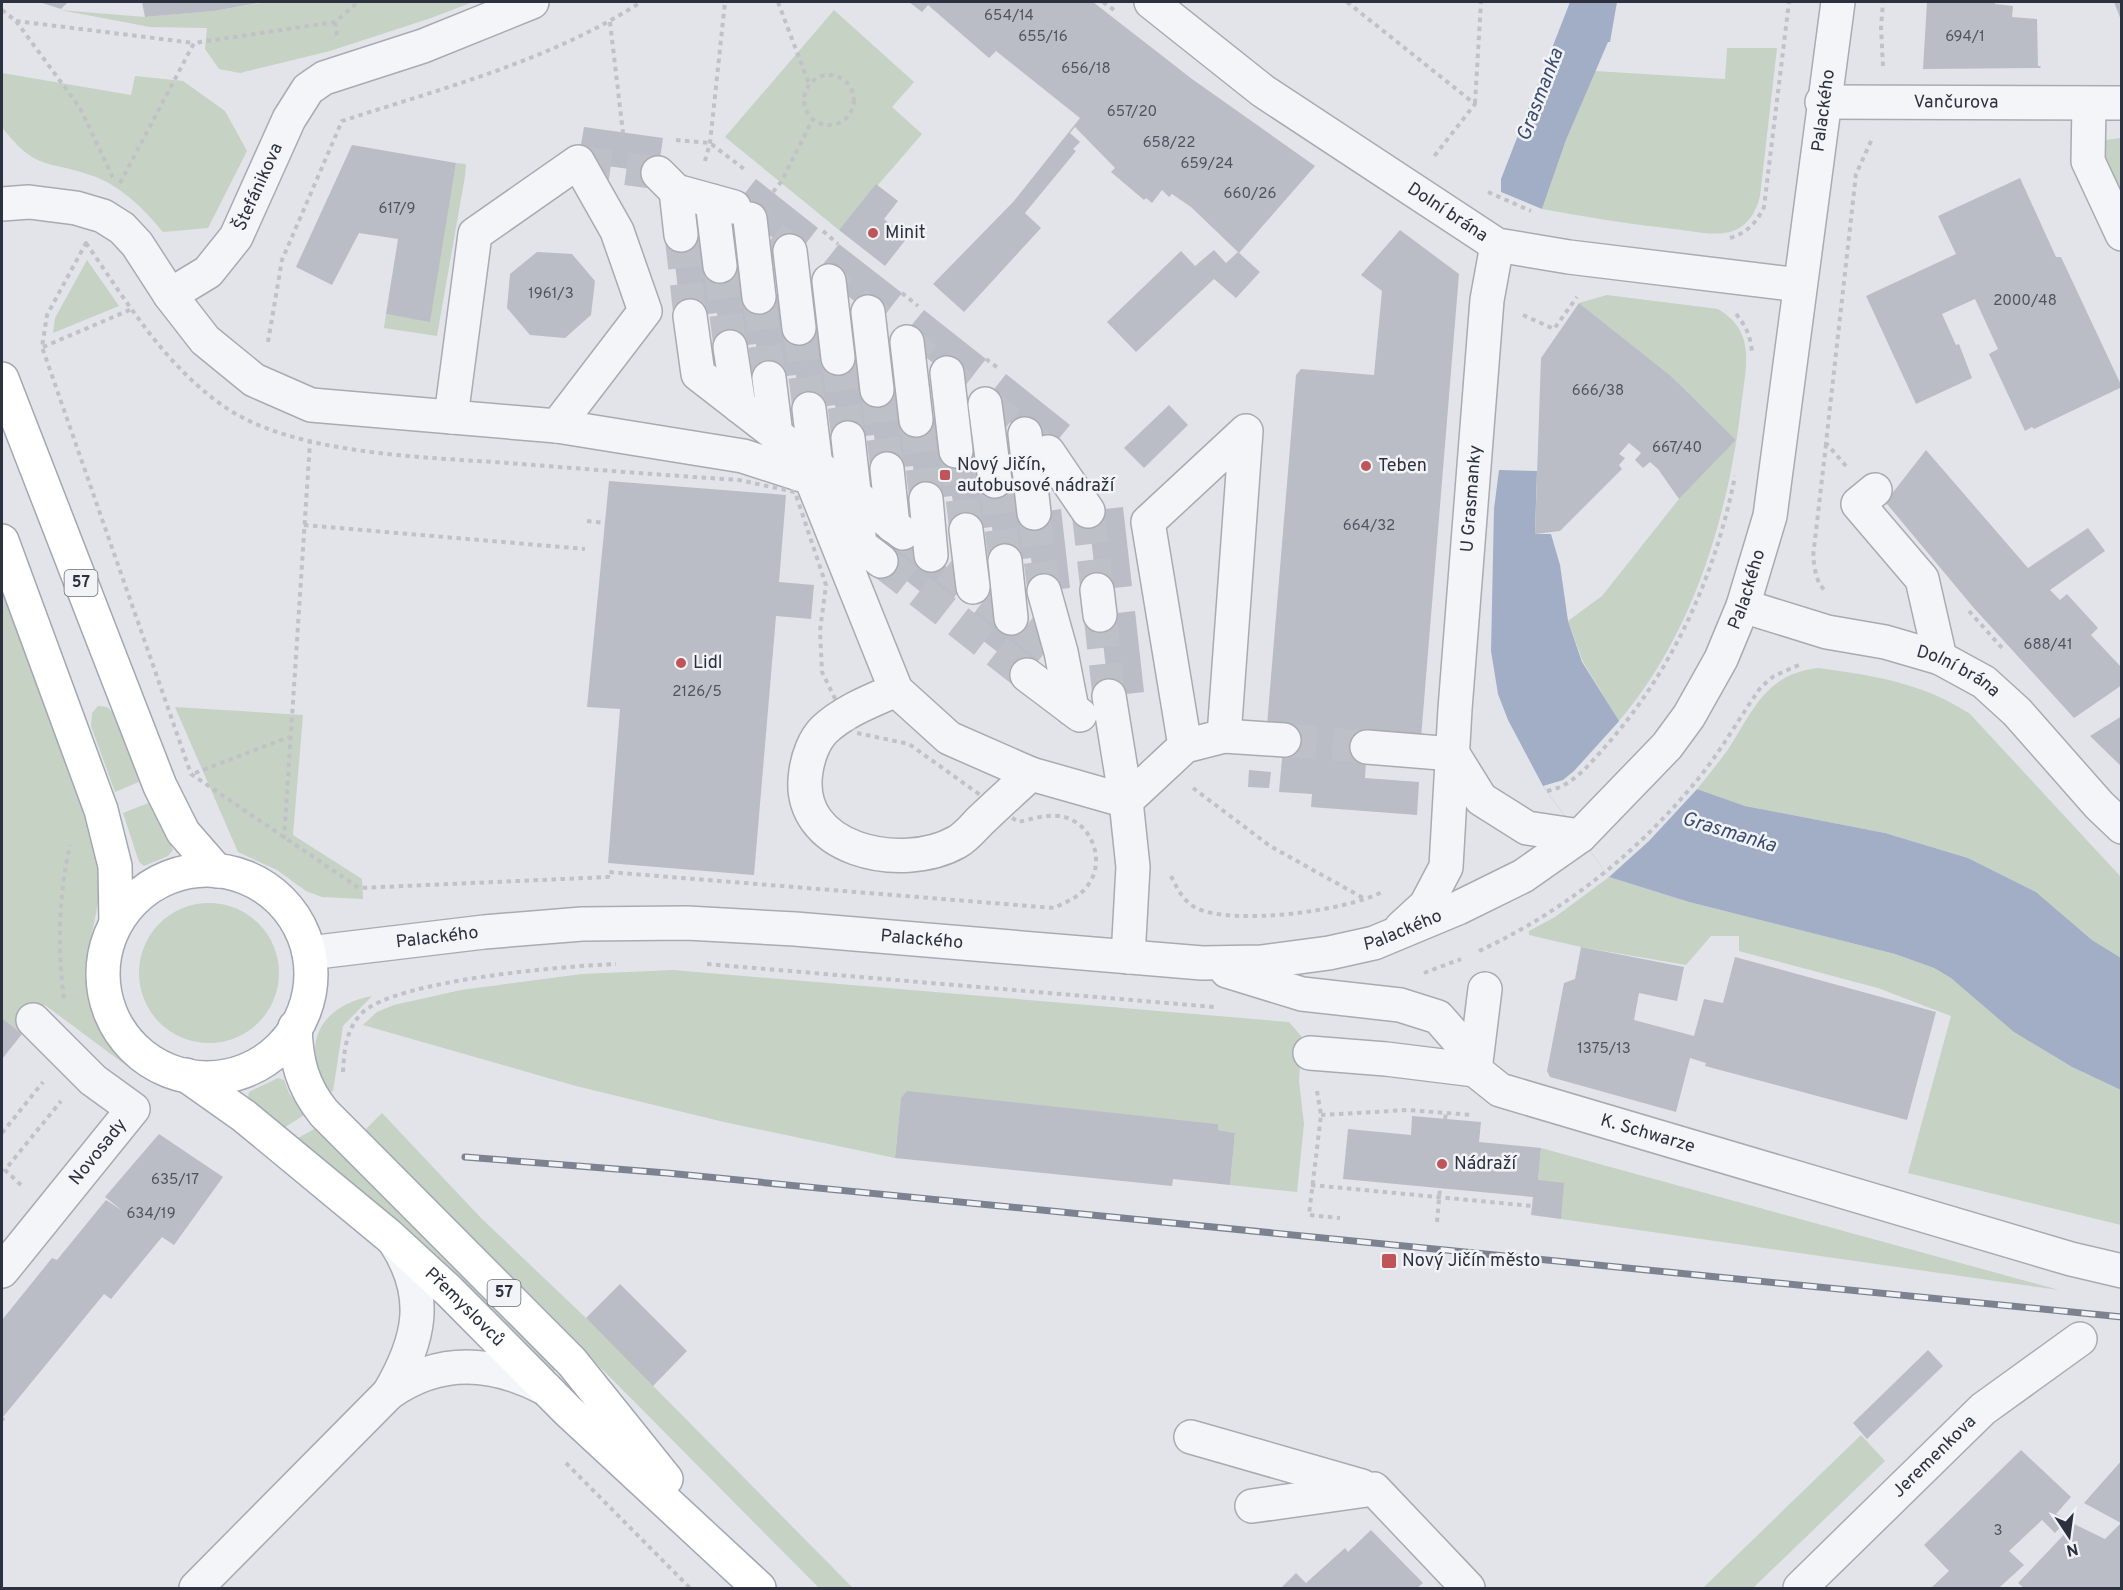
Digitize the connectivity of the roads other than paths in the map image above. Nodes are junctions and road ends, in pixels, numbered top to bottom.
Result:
1 (532, 2) edge
2 (1150, 2) edge
3 (1838, 2) edge
4 (1822, 102) junction
5 (2121, 103) edge
6 (2090, 104) junction
7 (2, 204) edge
8 (732, 209) junction
9 (2121, 231) edge
10 (681, 235) tunnel mouth
11 (1497, 245) junction
12 (720, 266) tunnel mouth
13 (1800, 285) junction
14 (170, 295) junction
15 (759, 297) tunnel mouth
16 (690, 316) tunnel mouth
17 (799, 328) tunnel mouth
18 (730, 347) tunnel mouth
19 (838, 358) tunnel mouth
20 (769, 378) tunnel mouth
21 (2, 380) edge
22 (877, 390) tunnel mouth
23 (739, 406) junction
24 (809, 409) tunnel mouth
25 (451, 417) junction
26 (916, 420) tunnel mouth
27 (557, 426) junction
28 (776, 435) junction
29 (848, 438) tunnel mouth
30 (956, 451) tunnel mouth
31 (816, 466) junction
32 (886, 469) tunnel mouth
33 (995, 481) tunnel mouth
34 (1872, 492) road end
35 (854, 495) junction
36 (926, 499) tunnel mouth
37 (1088, 511) tunnel mouth
38 (1034, 513) tunnel mouth
39 (966, 530) tunnel mouth
40 (2, 542) edge
41 (931, 555) dead end
42 (880, 561) tunnel mouth
43 (1005, 561) tunnel mouth
44 (975, 589) tunnel mouth
45 (1044, 591) tunnel mouth
46 (1743, 606) junction
47 (1011, 618) dead end
48 (1940, 658) junction
49 (1027, 675) tunnel mouth
50 (896, 690) junction
51 (1109, 696) tunnel mouth
52 (1072, 709) junction
53 (1224, 736) junction
54 (1284, 740) tunnel mouth
55 (1117, 744) junction
56 (1367, 747) tunnel mouth
57 (1177, 753) junction
58 (1452, 754) junction
59 (1031, 774) junction
60 (1126, 801) junction
61 (2121, 827) edge
62 (1580, 836) junction
63 (217, 871) junction
64 (116, 924) junction
65 (1390, 938) junction
66 (309, 953) junction
67 (1128, 957) junction
68 (1202, 963) junction
69 (1485, 989) dead end
70 (33, 1020) dead end
71 (295, 1027) junction
72 (1310, 1053) road end
73 (1475, 1070) junction
74 (186, 1075) junction
75 (395, 1242) junction
76 (2121, 1270) edge
77 (2, 1271) edge
78 (2080, 1339) dead end
79 (546, 1389) junction
80 (389, 1393) junction
81 (1191, 1437) dead end
82 (1374, 1489) junction
83 (1252, 1506) dead end
84 (728, 1558) junction
85 (196, 1588) edge
86 (759, 1588) edge
87 (1468, 1588) edge
88 (1800, 1588) edge

1 - 14 street, Štefánikova
2 - 11 street, Dolní brána
3 - 4 street, Palackého
4 - 6 street, Vančurova
4 - 13 street, Palackého
5 - 6 street, Vančurova
6 - 9 street
7 - 14 street
8 - 10 street
8 - 12 street
8 - 15 street
11 - 13 street, Dolní brána
11 - 58 street, U Grasmanky
13 - 46 street, Palackého
14 - 25 street
16 - 23 street
17 - 19 street
18 - 23 street
20 - 28 street
21 - 63 main road, 57
22 - 26 street
23 - 28 street
24 - 31 street
25 - 27 street
25 - 27 street
27 - 50 street
28 - 31 street
29 - 35 street
30 - 33 street
31 - 35 street
32 - 35 street
34 - 48 street
35 - 42 street
36 - 41 street
37 - 38 street
39 - 44 street
40 - 64 main road
43 - 47 street
45 - 52 street
46 - 48 street, Dolní brána
46 - 62 street, Palackého
48 - 61 street, Dolní brána
49 - 52 street
50 - 59 street
50 - 59 street
51 - 55 street
52 - 55 street
53 - 54 street
53 - 57 street
53 - 57 street
55 - 60 street
56 - 58 street
57 - 60 street
58 - 62 street
58 - 65 street, U Grasmanky
59 - 60 street
60 - 67 street
62 - 65 street, Palackého
63 - 64 main road
63 - 66 main road
64 - 74 main road
65 - 68 street, Palackého
66 - 67 street, Palackého
66 - 71 main road
67 - 68 street, Palackého
68 - 73 street, K. Schwarze
69 - 73 street
70 - 77 street, Novosady
71 - 74 main road
71 - 84 main road, Přemyslovců / 57
72 - 73 street
73 - 76 street, K. Schwarze
74 - 75 main road, Přemyslovců
75 - 79 main road, Přemyslovců
75 - 80 street
78 - 88 street, Jeremenkova
79 - 80 street
79 - 84 main road, Přemyslovců
80 - 85 street
81 - 82 street
82 - 83 street
82 - 87 street
84 - 86 main road, Přemyslovců / 57

